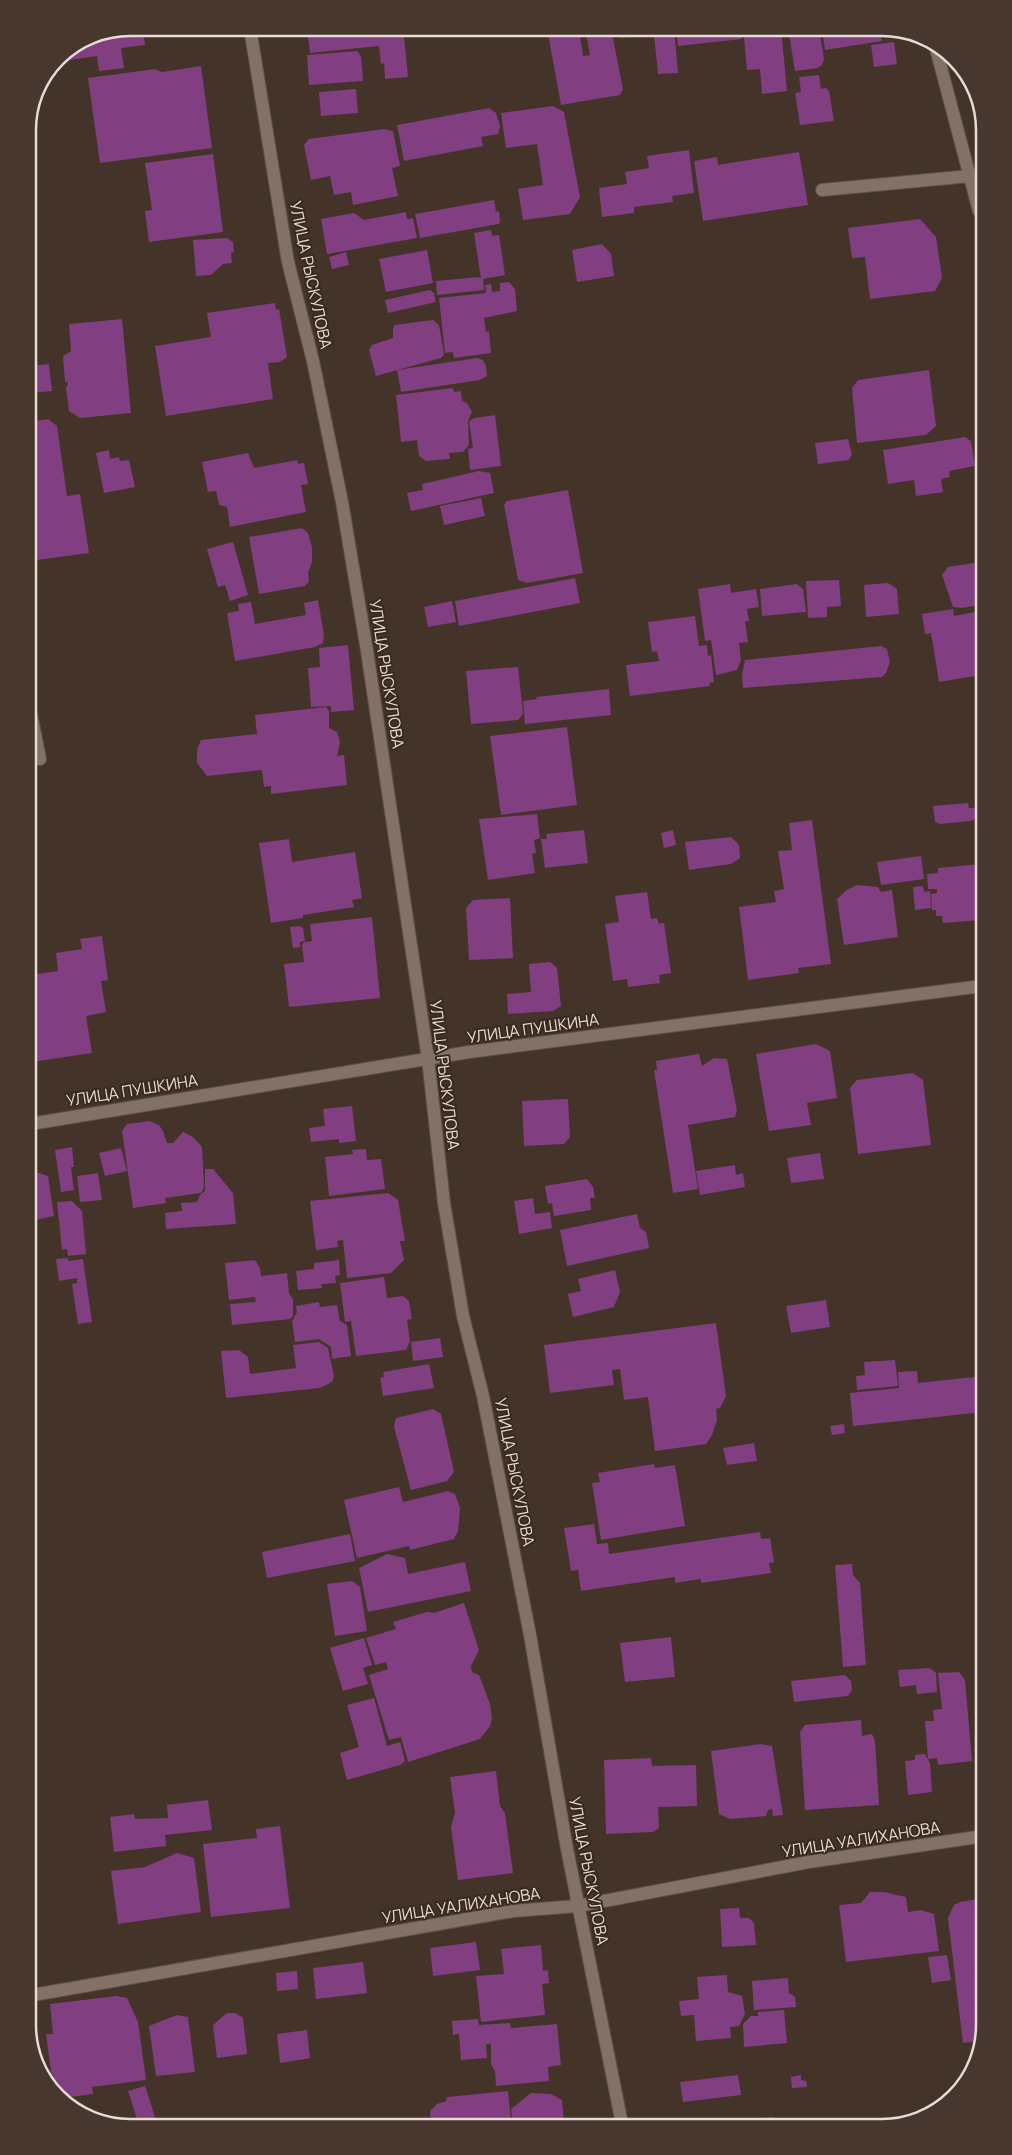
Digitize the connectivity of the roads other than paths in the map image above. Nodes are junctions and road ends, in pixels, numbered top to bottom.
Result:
1 (251, 36) edge
2 (938, 55) edge
3 (970, 176) junction
4 (822, 190) dead end
5 (976, 199) edge
6 (36, 739) edge
7 (40, 759) dead end
8 (976, 987) edge
9 (428, 1059) junction
10 (36, 1123) edge
11 (976, 1837) edge
12 (578, 1906) junction
13 (36, 1995) edge
14 (621, 2119) edge

1 - 9 street, УЛИЦА РЫСКУЛОВА
2 - 3 street
3 - 4 street
3 - 5 street
6 - 7 street
8 - 9 street, УЛИЦА ПУШКИНА
9 - 10 street, УЛИЦА ПУШКИНА
9 - 12 street, УЛИЦА РЫСКУЛОВА
11 - 12 street, УЛИЦА УАЛИХАНОВА
12 - 13 street, УЛИЦА УАЛИХАНОВА
12 - 14 street, УЛИЦА РЫСКУЛОВА

